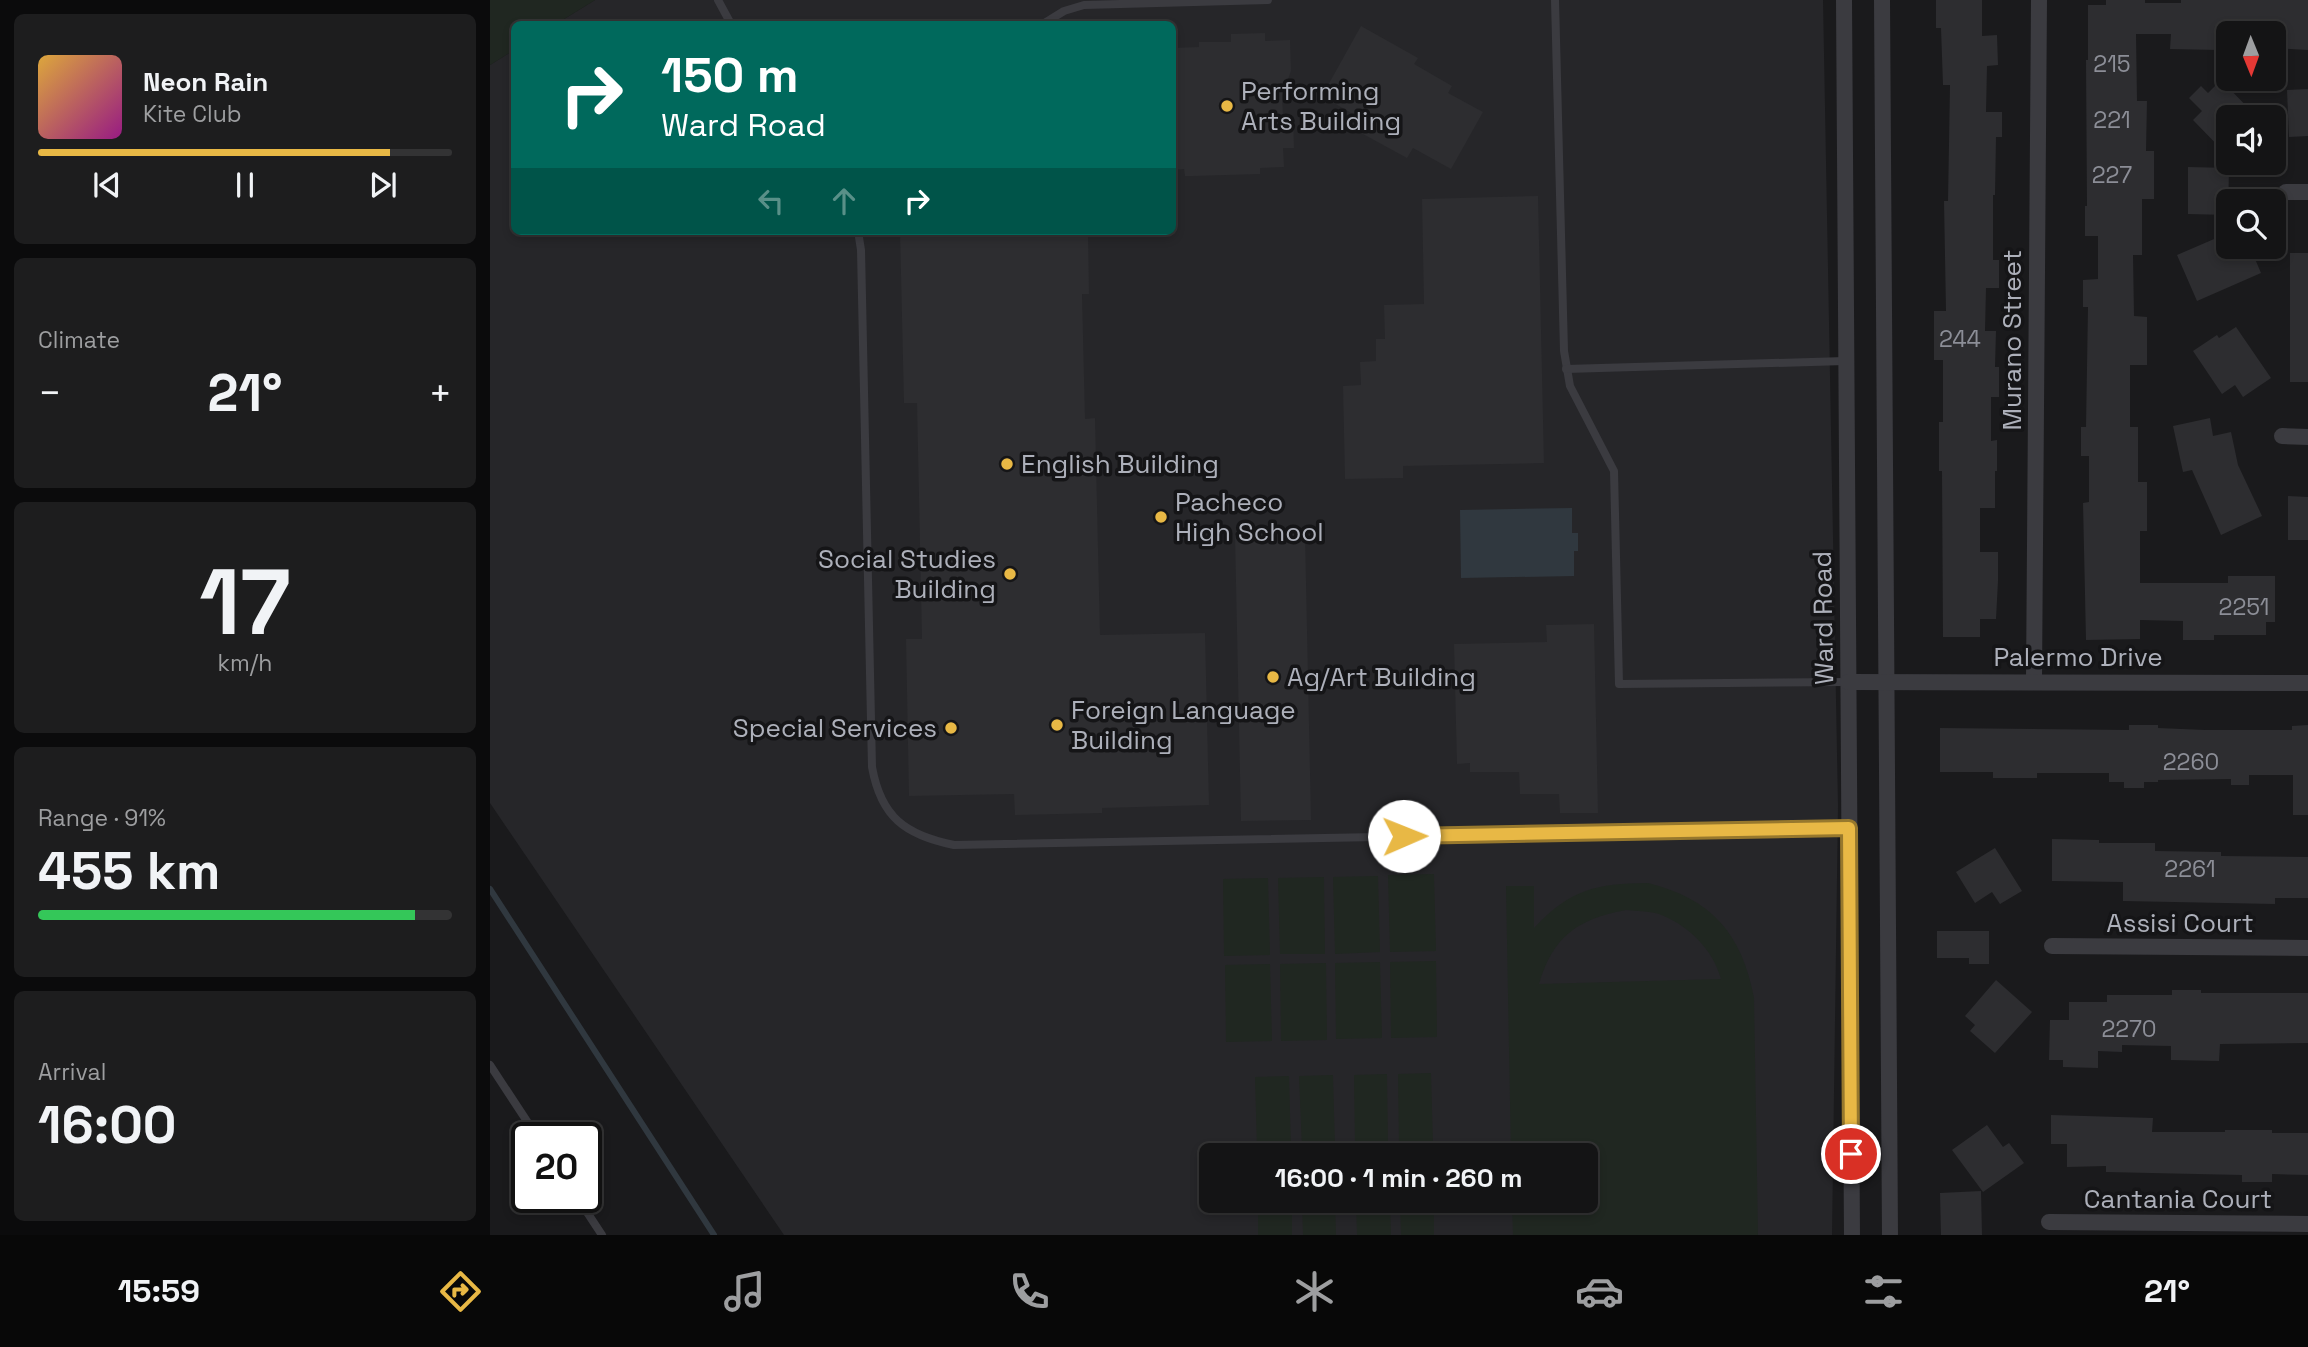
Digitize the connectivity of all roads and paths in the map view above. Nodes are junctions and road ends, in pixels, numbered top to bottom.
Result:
1 (718, 0) edge
2 (1236, 0) edge
3 (1268, 0) edge
4 (1555, 0) edge
5 (1844, 0) edge
6 (1882, 0) edge
7 (2039, 0) edge
8 (1206, 1) edge
9 (729, 21) edge
10 (1048, 21) edge
11 (2286, 192) dead end
12 (2308, 192) edge
13 (858, 235) edge
14 (1845, 361) junction
15 (1566, 369) junction
16 (2282, 436) dead end
17 (2308, 437) edge
18 (1886, 681) junction
19 (2034, 681) junction
20 (1848, 682) junction
21 (2308, 683) edge
22 (1849, 828) junction
23 (2052, 946) dead end
24 (2308, 948) edge
25 (490, 1065) edge
26 (527, 1122) edge
27 (588, 1213) edge
28 (2049, 1222) dead end
29 (2308, 1224) edge
30 (602, 1235) edge
31 (1852, 1235) edge
32 (1889, 1235) edge

1 - 9 lane
2 - 3 lane
2 - 8 lane
4 - 15 lane
5 - 14 street, Ward Road
6 - 18 street
7 - 19 street, Murano Street
8 - 10 lane
11 - 12 street
13 - 22 lane
14 - 15 lane
14 - 20 street, Ward Road
15 - 20 lane
16 - 17 street
18 - 19 street, Palermo Drive
18 - 20 street, Palermo Drive
18 - 32 street
19 - 21 street, Palermo Drive
20 - 22 street, Ward Road
22 - 31 street, Ward Road
23 - 24 street, Assisi Court
25 - 26 lane
27 - 30 lane
28 - 29 street, Cantania Court

